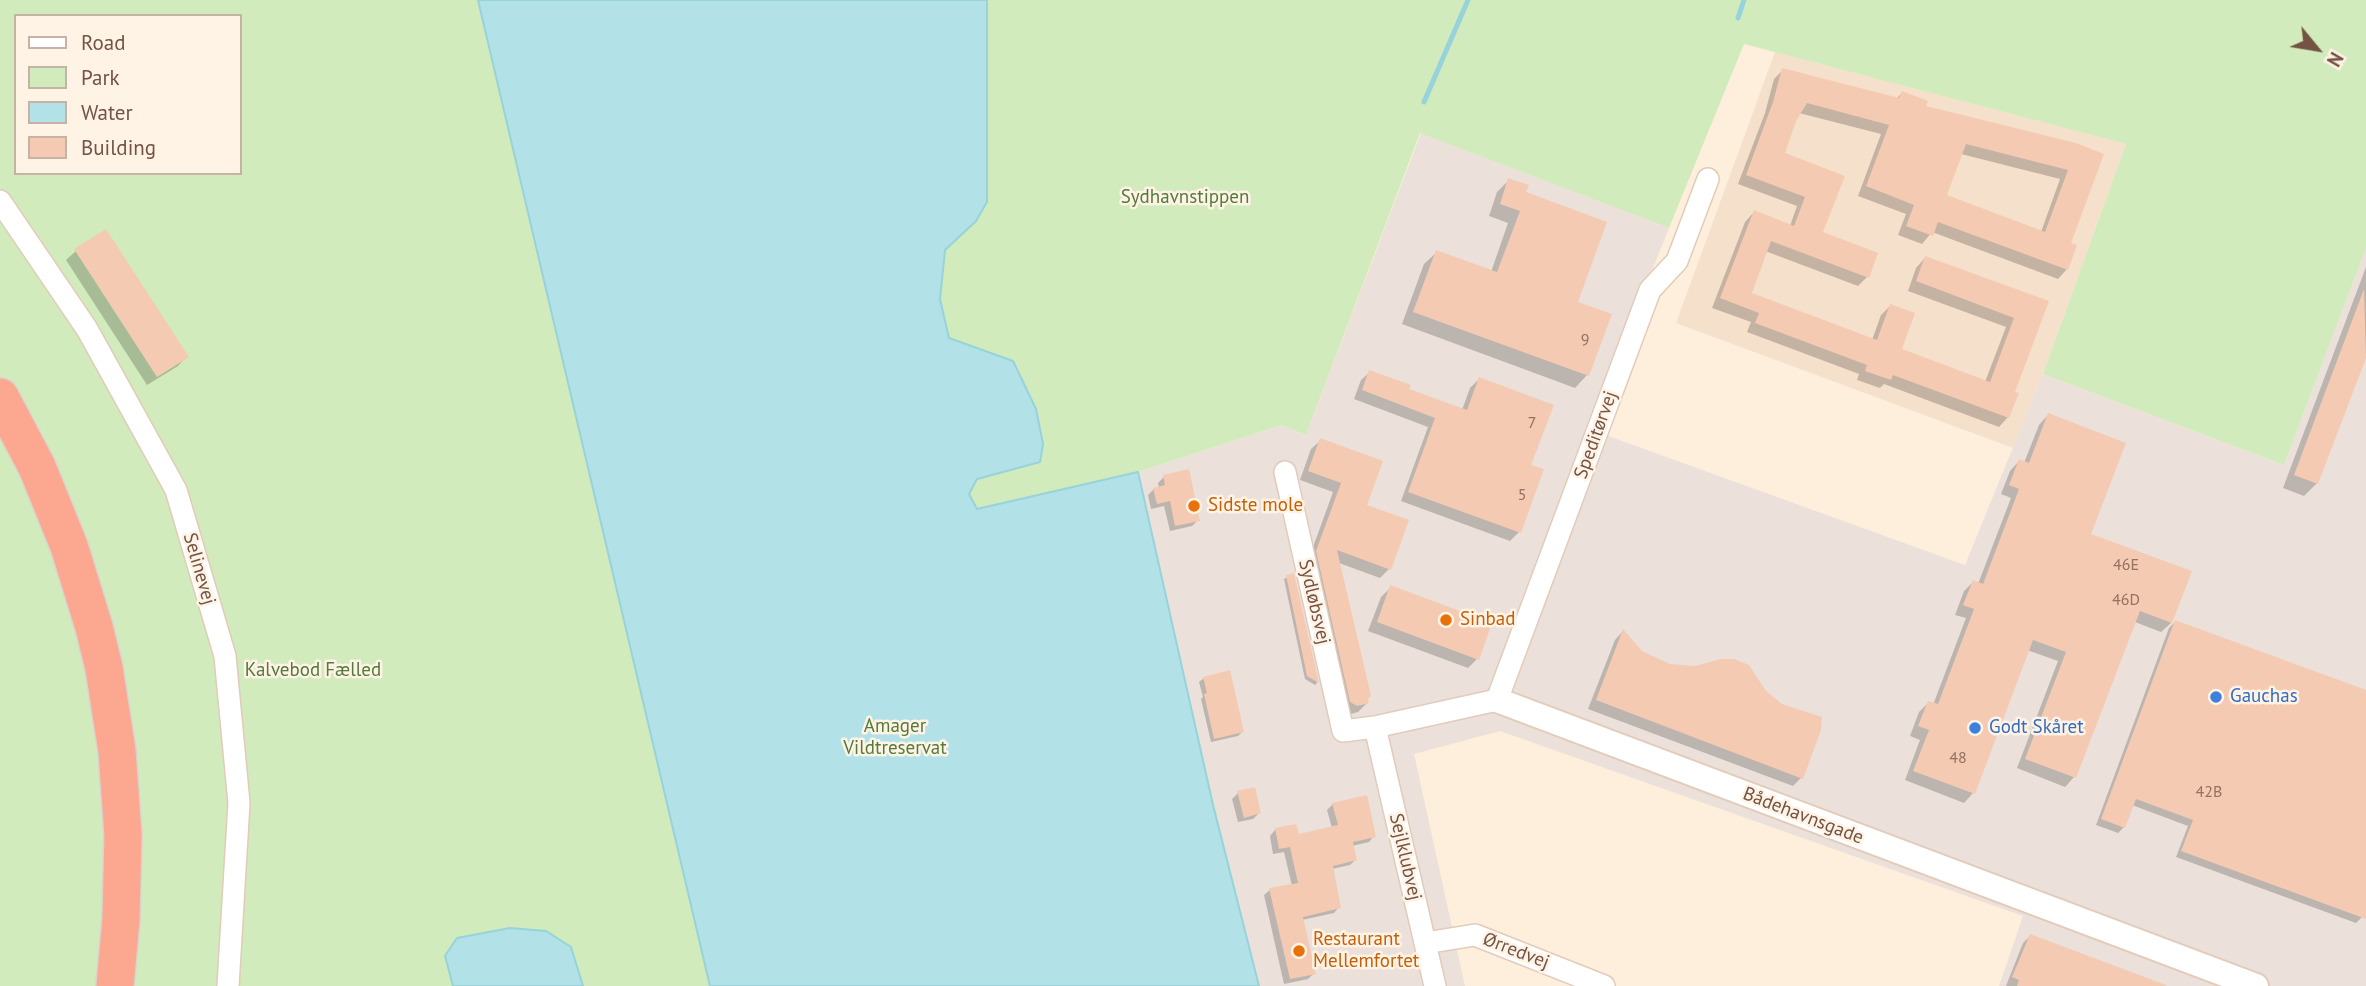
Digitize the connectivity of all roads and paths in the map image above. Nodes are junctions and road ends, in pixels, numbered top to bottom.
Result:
1 (1708, 178) dead end
2 (0, 201) edge
3 (0, 397) edge
4 (1285, 472) dead end
5 (1497, 700) junction
6 (1375, 727) junction
7 (1425, 943) junction
8 (2248, 985) edge
9 (115, 986) edge
10 (228, 986) edge
11 (1435, 986) edge
12 (1604, 986) edge

1 - 5 street, Speditørvej
2 - 10 street, Selinevej
3 - 9 highway
4 - 6 street, Sydløbsvej
5 - 6 street
5 - 8 street, Bådehavnsgade
6 - 7 street, Sejlklubvej
7 - 11 street, Sejlklubvej
7 - 12 street, Ørredvej

